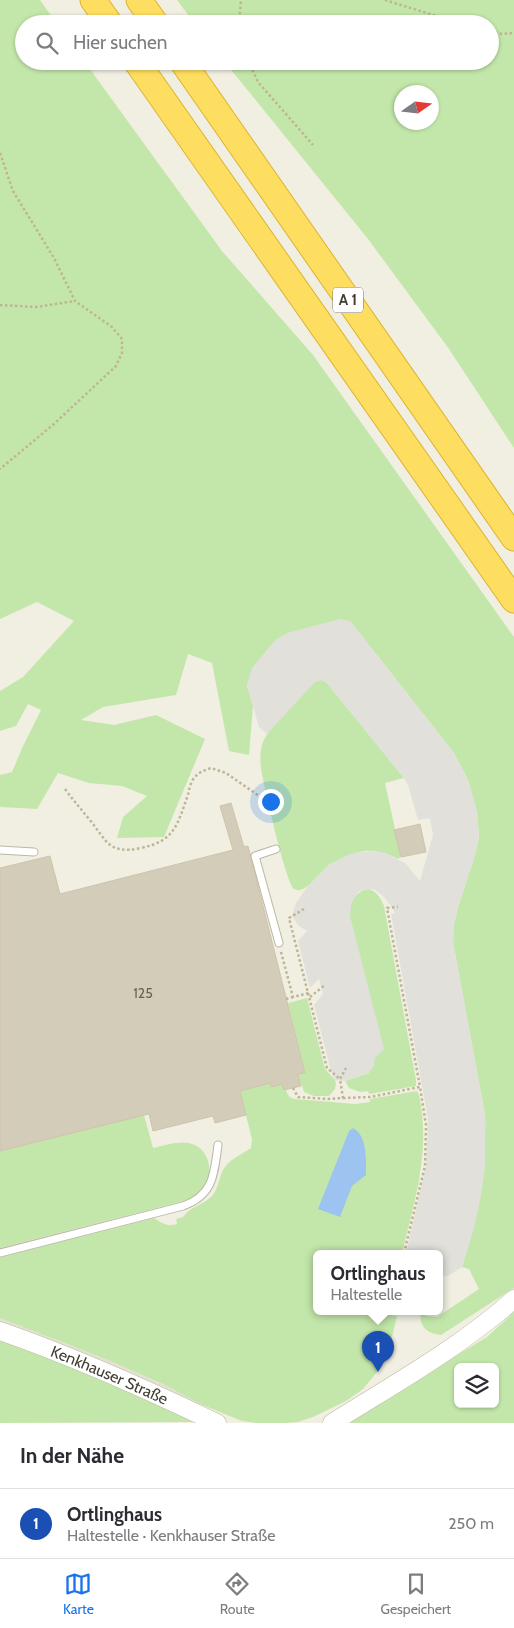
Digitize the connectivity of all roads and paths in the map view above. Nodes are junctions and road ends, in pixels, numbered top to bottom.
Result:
1 (93, 0) edge
2 (139, 0) edge
3 (241, 0) edge
4 (385, 0) edge
5 (104, 15) edge
6 (150, 15) edge
7 (240, 15) edge
8 (433, 15) edge
9 (499, 33) edge
10 (514, 33) edge
11 (142, 70) edge
12 (188, 70) edge
13 (252, 70) edge
14 (313, 146) dead end
15 (0, 153) edge
16 (75, 301) junction
17 (0, 305) edge
18 (0, 469) edge
19 (514, 538) edge
20 (514, 600) edge
21 (65, 789) dead end
22 (262, 798) dead end
23 (276, 849) dead end
24 (0, 850) edge
25 (34, 852) dead end
26 (398, 907) dead end
27 (304, 909) dead end
28 (279, 943) dead end
29 (281, 952) dead end
30 (324, 985) dead end
31 (310, 995) junction
32 (293, 997) junction
33 (286, 999) dead end
34 (346, 1068) dead end
35 (340, 1079) junction
36 (294, 1088) dead end
37 (420, 1088) junction
38 (343, 1098) junction
39 (218, 1145) dead end
40 (405, 1250) edge
41 (0, 1253) edge
42 (514, 1299) edge
43 (0, 1330) edge
44 (217, 1423) edge
45 (332, 1423) edge

1 - 5 highway
2 - 6 highway
3 - 7 path
4 - 8 path
9 - 10 path
11 - 20 highway, A 1
12 - 19 highway, A 1
13 - 14 path
15 - 16 path
16 - 17 path
16 - 18 path
21 - 22 path
23 - 28 lane
24 - 25 lane
26 - 37 path
27 - 31 path
29 - 32 path
30 - 31 path
31 - 32 path
31 - 35 path
32 - 33 path
34 - 35 path
35 - 38 path
36 - 38 path
37 - 38 path
37 - 40 path
39 - 41 lane
42 - 45 street
43 - 44 street, Kenkhauser Straße

